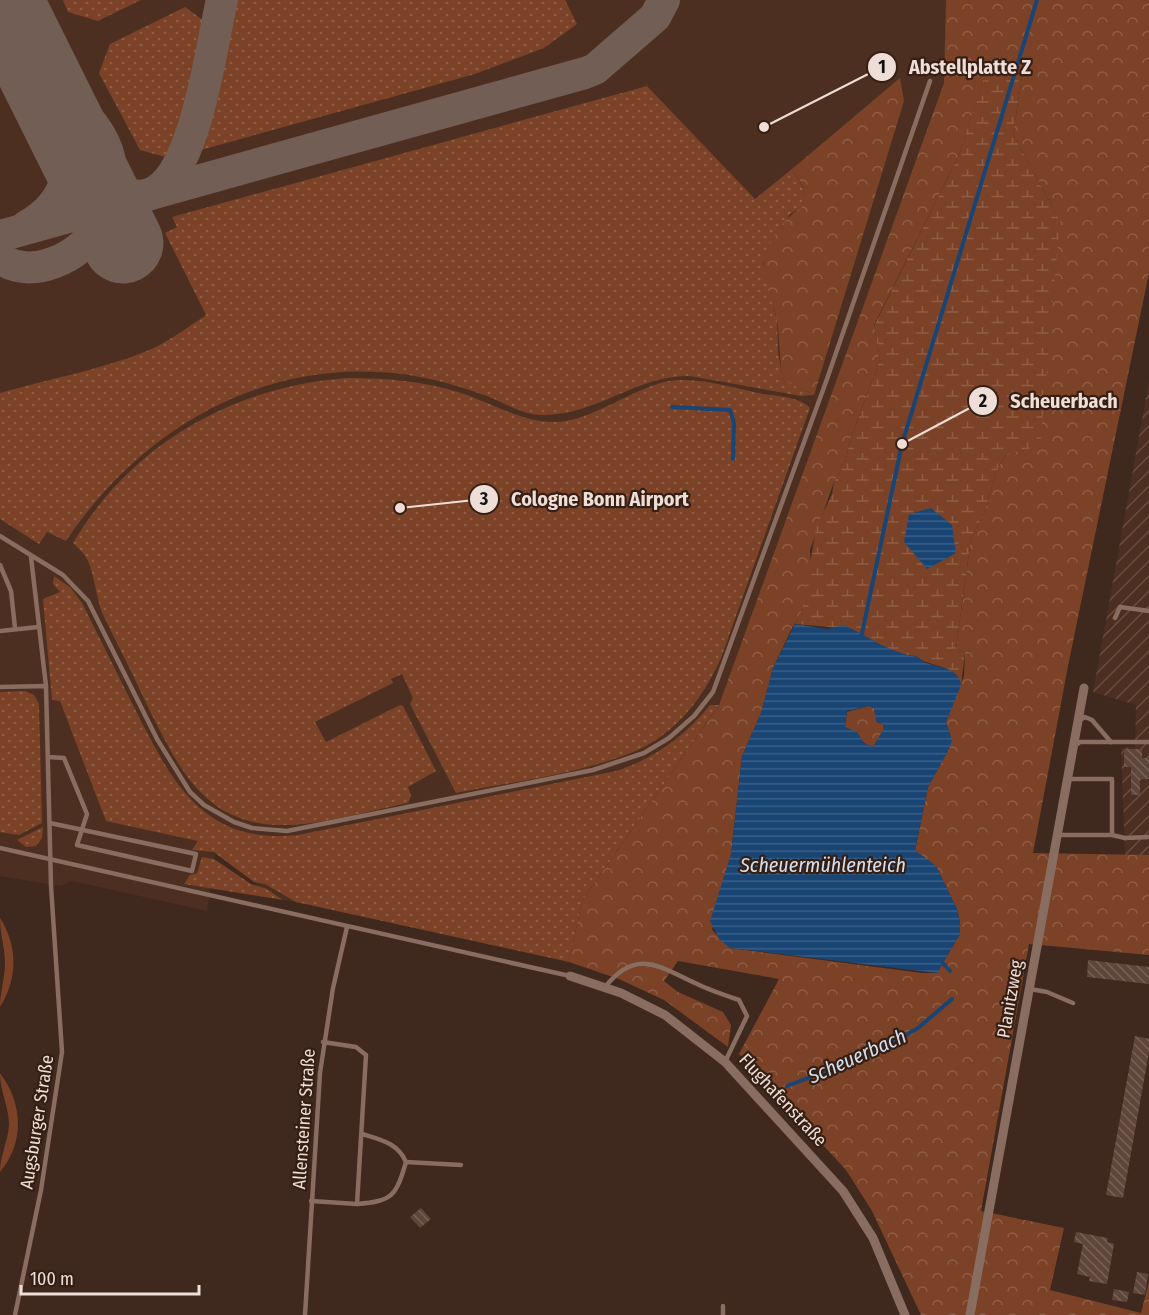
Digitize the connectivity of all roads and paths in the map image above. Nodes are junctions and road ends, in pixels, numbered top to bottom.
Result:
1 (930, 81) dead end
2 (0, 536) edge
3 (31, 557) junction
4 (0, 566) edge
5 (1149, 611) edge
6 (1115, 618) dead end
7 (38, 627) junction
8 (15, 628) junction
9 (0, 631) edge
10 (46, 686) junction
11 (0, 687) edge
12 (1084, 688) dead end
13 (1079, 720) junction
14 (1111, 742) junction
15 (1149, 742) edge
16 (1075, 746) junction
17 (48, 757) junction
18 (1068, 779) junction
19 (50, 823) junction
20 (81, 827) junction
21 (1057, 835) junction
22 (1112, 835) junction
23 (1149, 837) edge
24 (0, 848) edge
25 (51, 860) junction
26 (347, 927) junction
27 (570, 976) joint
28 (605, 987) junction
29 (1029, 989) junction
30 (1073, 1003) dead end
31 (323, 1042) junction
32 (725, 1062) junction
33 (362, 1134) junction
34 (406, 1162) junction
35 (460, 1165) dead end
36 (311, 1202) junction
37 (357, 1204) junction
38 (723, 1306) dead end
39 (15, 1315) edge
40 (305, 1315) edge
41 (723, 1315) edge
42 (905, 1315) edge
43 (970, 1315) edge

1 - 3 lane
2 - 3 lane
3 - 7 lane, Augsburger Straße
4 - 8 lane
5 - 6 lane
7 - 8 lane
7 - 10 lane, Augsburger Straße
8 - 9 lane
10 - 11 lane
10 - 17 lane, Augsburger Straße
12 - 13 street, Planitzweg
13 - 14 lane
13 - 16 street, Planitzweg
14 - 15 lane
14 - 16 lane
16 - 18 street, Planitzweg
17 - 19 lane, Augsburger Straße
17 - 20 lane
18 - 21 street, Planitzweg
18 - 22 lane
19 - 20 lane
19 - 25 lane, Augsburger Straße
20 - 20 lane
21 - 22 lane
21 - 29 street, Planitzweg
22 - 23 lane
24 - 25 lane
25 - 26 lane
25 - 39 lane, Augsburger Straße
26 - 27 lane
26 - 31 lane, Allensteiner Straße
27 - 28 street, Flughafenstraße
28 - 32 street, Flughafenstraße
28 - 32 lane
29 - 30 lane
29 - 43 street, Planitzweg
31 - 33 lane
31 - 36 lane, Allensteiner Straße
32 - 42 street, Flughafenstraße
33 - 34 lane
33 - 37 lane
34 - 35 lane
34 - 37 lane
36 - 37 lane
36 - 40 lane, Allensteiner Straße
38 - 41 lane

